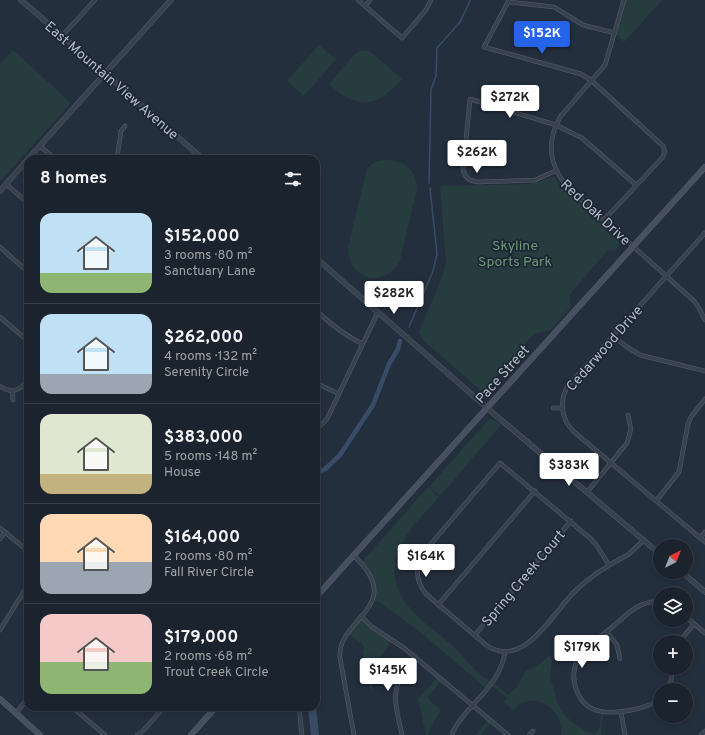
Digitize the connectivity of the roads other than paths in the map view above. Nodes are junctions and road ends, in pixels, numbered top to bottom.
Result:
1 (22, 0) edge
2 (95, 0) edge
3 (171, 0) edge
4 (358, 0) edge
5 (370, 0) edge
6 (431, 0) edge
7 (624, 0) edge
8 (509, 1) edge
9 (365, 6) junction
10 (614, 33) junction
11 (62, 36) junction
12 (105, 74) junction
13 (592, 81) junction
14 (556, 125) junction
15 (125, 126) dead end
16 (40, 146) junction
17 (32, 155) edge
18 (50, 155) edge
19 (118, 155) edge
20 (198, 155) edge
21 (24, 164) edge
22 (705, 167) edge
23 (555, 171) junction
24 (6, 184) junction
25 (636, 185) junction
26 (0, 191) edge
27 (24, 200) edge
28 (604, 220) junction
29 (704, 235) edge
30 (633, 246) junction
31 (0, 247) edge
32 (320, 261) edge
33 (24, 268) edge
34 (666, 276) junction
35 (378, 312) junction
36 (320, 314) dead end
37 (0, 317) edge
38 (705, 320) edge
39 (613, 336) junction
40 (24, 337) edge
41 (363, 344) junction
42 (705, 371) edge
43 (320, 385) edge
44 (0, 386) edge
45 (24, 386) edge
46 (12, 391) junction
47 (339, 394) junction
48 (705, 399) edge
49 (13, 400) dead end
50 (488, 408) junction
51 (553, 408) dead end
52 (562, 408) junction
53 (628, 415) dead end
54 (320, 426) edge
55 (611, 463) junction
56 (535, 492) junction
57 (587, 492) junction
58 (656, 501) junction
59 (570, 521) junction
60 (0, 528) edge
61 (5, 532) junction
62 (705, 532) edge
63 (700, 538) junction
64 (0, 539) edge
65 (644, 540) junction
66 (705, 542) edge
67 (24, 548) edge
68 (653, 548) edge
69 (354, 556) junction
70 (609, 565) junction
71 (690, 579) edge
72 (24, 591) edge
73 (705, 592) edge
74 (320, 594) edge
75 (653, 602) edge
76 (438, 605) junction
77 (362, 618) junction
78 (694, 624) joint
79 (0, 630) edge
80 (607, 632) junction
81 (705, 633) edge
82 (475, 635) junction
83 (685, 635) edge
84 (505, 652) junction
85 (620, 658) dead end
86 (416, 659) junction
87 (0, 699) edge
88 (24, 703) edge
89 (653, 703) edge
90 (473, 705) junction
91 (77, 711) edge
92 (160, 711) edge
93 (212, 711) edge
94 (299, 711) edge
95 (621, 712) junction
96 (16, 713) junction
97 (533, 731) dead end
98 (705, 731) edge
99 (40, 735) edge
100 (105, 735) edge
101 (137, 735) edge
102 (191, 735) edge
103 (302, 735) edge
104 (354, 735) edge
105 (402, 735) edge
106 (452, 735) edge
107 (508, 735) edge
108 (529, 735) edge
109 (625, 735) edge
110 (701, 735) edge

1 - 11 street, East Mountain View Avenue
2 - 11 street
3 - 12 street
4 - 9 street
5 - 9 street
6 - 9 street
7 - 10 street, Red Oak Drive
8 - 10 street
8 - 13 street
10 - 13 street, Red Oak Drive
11 - 12 street, East Mountain View Avenue
12 - 16 street
12 - 20 street, East Mountain View Avenue
13 - 14 street, Red Oak Drive
13 - 25 street
14 - 23 street, Red Oak Drive
14 - 23 street
14 - 25 street
15 - 19 street
16 - 17 street
16 - 18 street
21 - 24 street
22 - 30 main road, Pace Street
23 - 28 street, Red Oak Drive
24 - 26 street
24 - 27 street
25 - 28 street
28 - 30 street, Red Oak Drive
29 - 34 street, Cedarwood Drive
30 - 34 street, Red Oak Drive
30 - 50 main road, Pace Street
31 - 33 street
32 - 35 street
34 - 38 street, Red Oak Drive
34 - 39 street, Cedarwood Drive
35 - 41 street
35 - 50 street
36 - 41 street
37 - 40 street
39 - 42 street
39 - 52 street, Cedarwood Drive
41 - 47 street
43 - 47 street
44 - 46 street
45 - 46 street
46 - 49 street
47 - 54 street
48 - 58 street
50 - 57 street
50 - 69 main road, Pace Street
51 - 52 street
52 - 55 street, Cedarwood Drive
53 - 55 street
55 - 57 street
55 - 58 street, Cedarwood Drive
56 - 59 street
56 - 76 street
56 - 76 street
57 - 65 street
58 - 63 street, Cedarwood Drive
59 - 70 street
59 - 82 street, Spring Creek Court
60 - 61 street
61 - 64 street
61 - 67 street
62 - 63 street
63 - 66 street, Cedarwood Drive
65 - 68 street
65 - 70 street
69 - 74 main road, Pace Street
69 - 77 street
70 - 84 street
71 - 73 street
72 - 79 street
75 - 80 street
76 - 82 street
77 - 86 street
77 - 104 street
78 - 81 street
78 - 83 street
80 - 85 street
80 - 95 street
82 - 84 street
84 - 90 street
86 - 90 street
86 - 105 street
87 - 96 main road
88 - 96 street
89 - 95 street
90 - 106 street
90 - 107 street
91 - 100 street
92 - 101 street
93 - 102 main road
94 - 103 street
95 - 109 street
96 - 99 main road
97 - 108 street
98 - 110 street

